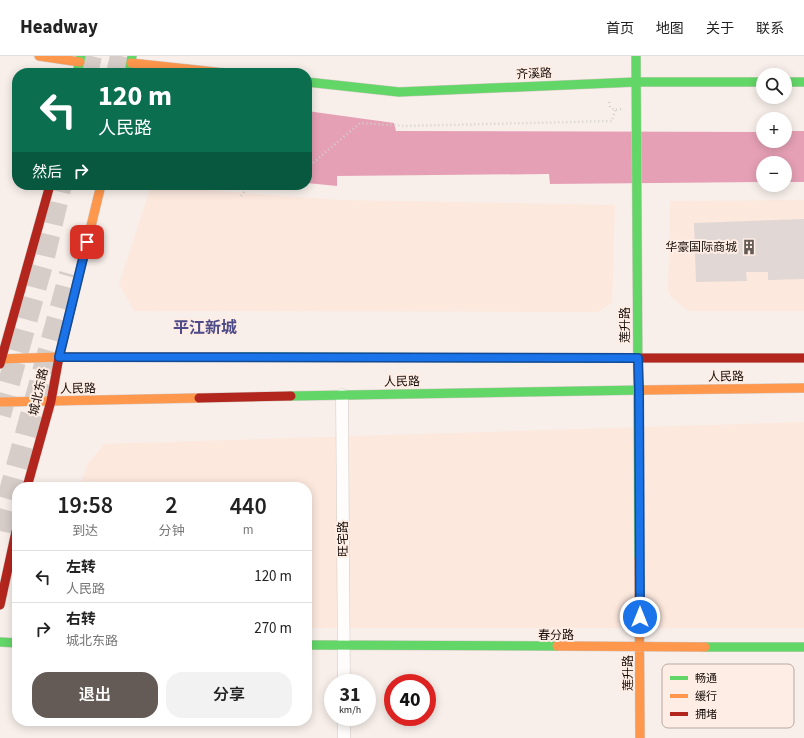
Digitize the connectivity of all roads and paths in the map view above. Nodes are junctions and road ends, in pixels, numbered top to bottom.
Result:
1 (39, 56) edge
2 (636, 56) edge
3 (81, 59) edge
4 (132, 60) edge
5 (189, 68) edge
6 (636, 82) junction
7 (756, 82) edge
8 (792, 82) edge
9 (804, 82) edge
10 (312, 83) edge
11 (609, 102) dead end
12 (621, 109) dead end
13 (615, 110) junction
14 (312, 164) edge
15 (49, 190) edge
16 (100, 190) edge
17 (245, 190) edge
18 (241, 196) dead end
19 (59, 357) junction
20 (638, 358) junction
21 (804, 358) edge
22 (0, 360) edge
23 (804, 388) edge
24 (639, 390) junction
25 (342, 395) junction
26 (51, 401) junction
27 (0, 402) edge
28 (28, 482) edge
29 (12, 550) edge
30 (0, 606) edge
31 (0, 642) edge
32 (12, 643) edge
33 (312, 645) edge
34 (344, 645) junction
35 (640, 647) junction
36 (804, 647) edge
37 (344, 674) edge
38 (344, 726) edge
39 (344, 738) edge
40 (640, 738) edge

1 - 3 main road
2 - 6 main road, 莲升路
4 - 5 main road
6 - 7 main road, 齐溪路
6 - 10 main road, 齐溪路
6 - 20 main road, 莲升路
8 - 9 main road
11 - 13 path
12 - 13 path
13 - 14 path
15 - 22 main road
16 - 19 main road, 城北东路
17 - 18 path
19 - 20 main road, 人民路
19 - 22 main road, 人民路
19 - 26 main road, 城北东路
20 - 21 main road, 人民路
20 - 24 main road, 莲升路
23 - 24 main road, 人民路
24 - 25 main road, 人民路
24 - 35 main road, 莲升路
25 - 26 main road, 人民路
25 - 34 street, 旺宅路
26 - 27 main road, 人民路
26 - 28 main road, 城北东路
29 - 30 main road
31 - 32 main road
33 - 34 main road, 春分路
34 - 35 main road, 春分路
34 - 37 street, 旺宅路
35 - 36 main road, 春分路
35 - 40 main road, 莲升路
38 - 39 street

